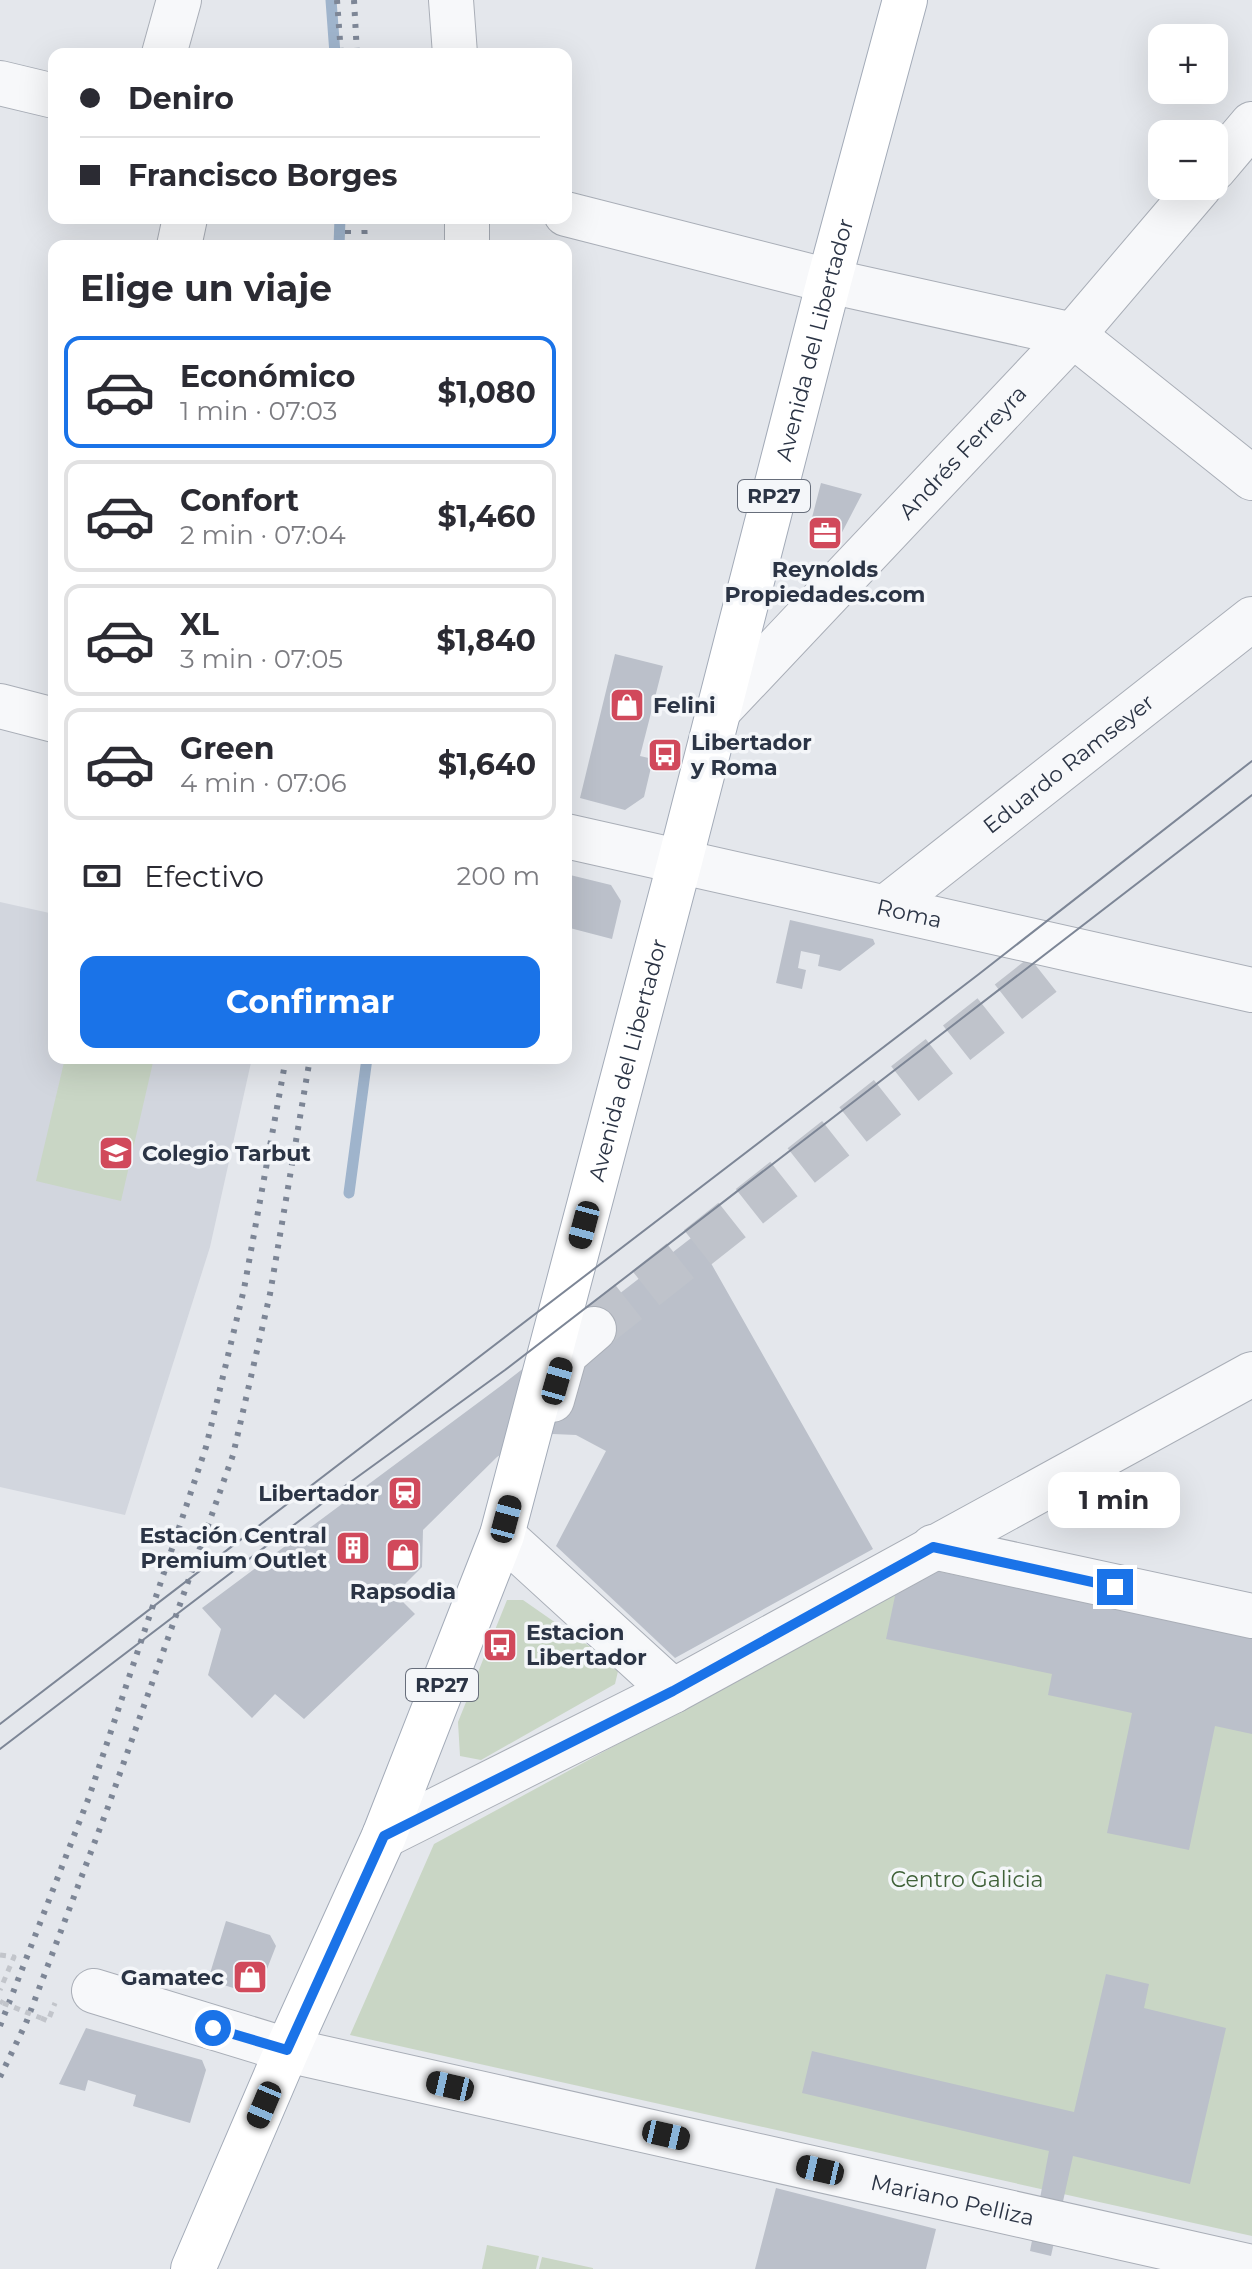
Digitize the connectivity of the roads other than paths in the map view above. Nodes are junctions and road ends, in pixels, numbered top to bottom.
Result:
1 (179, 0) edge
2 (451, 0) edge
3 (905, 0) edge
4 (166, 48) edge
5 (455, 48) edge
6 (0, 83) edge
7 (48, 95) edge
8 (1252, 124) edge
9 (1228, 152) edge
10 (1188, 200) edge
11 (572, 216) edge
12 (829, 281) junction
13 (1073, 335) junction
14 (1252, 478) edge
15 (1252, 619) edge
16 (0, 706) edge
17 (718, 711) junction
18 (48, 718) edge
19 (572, 837) edge
20 (680, 861) junction
21 (886, 907) junction
22 (1247, 983) edge
23 (594, 1329) tunnel mouth
24 (1252, 1374) edge
25 (506, 1519) junction
26 (933, 1547) junction
27 (1252, 1616) edge
28 (673, 1691) junction
29 (384, 1836) junction
30 (94, 1991) dead end
31 (287, 2050) junction
32 (1252, 2267) edge
33 (193, 2269) edge

1 - 4 street
2 - 5 street
3 - 12 main road, Avenida del Libertador / RP27
6 - 7 street
8 - 9 street
10 - 13 street, Andrés Ferreyra
11 - 12 street
12 - 13 street
12 - 17 main road, Avenida del Libertador / RP27
13 - 14 street
13 - 17 street, Andrés Ferreyra
15 - 21 street, Eduardo Ramseyer
16 - 18 street
17 - 20 main road, Avenida del Libertador / RP27
19 - 20 street, Roma
20 - 21 street, Roma
20 - 25 main road, Avenida del Libertador / RP27
21 - 22 street, Roma
23 - 25 street
24 - 26 street
25 - 28 street
25 - 29 main road, Avenida del Libertador / RP27
26 - 27 street
26 - 28 street
28 - 29 street
29 - 31 main road, Avenida del Libertador / RP27
30 - 31 street, Mariano Pelliza
31 - 32 street, Mariano Pelliza
31 - 33 main road, Avenida del Libertador / RP27

